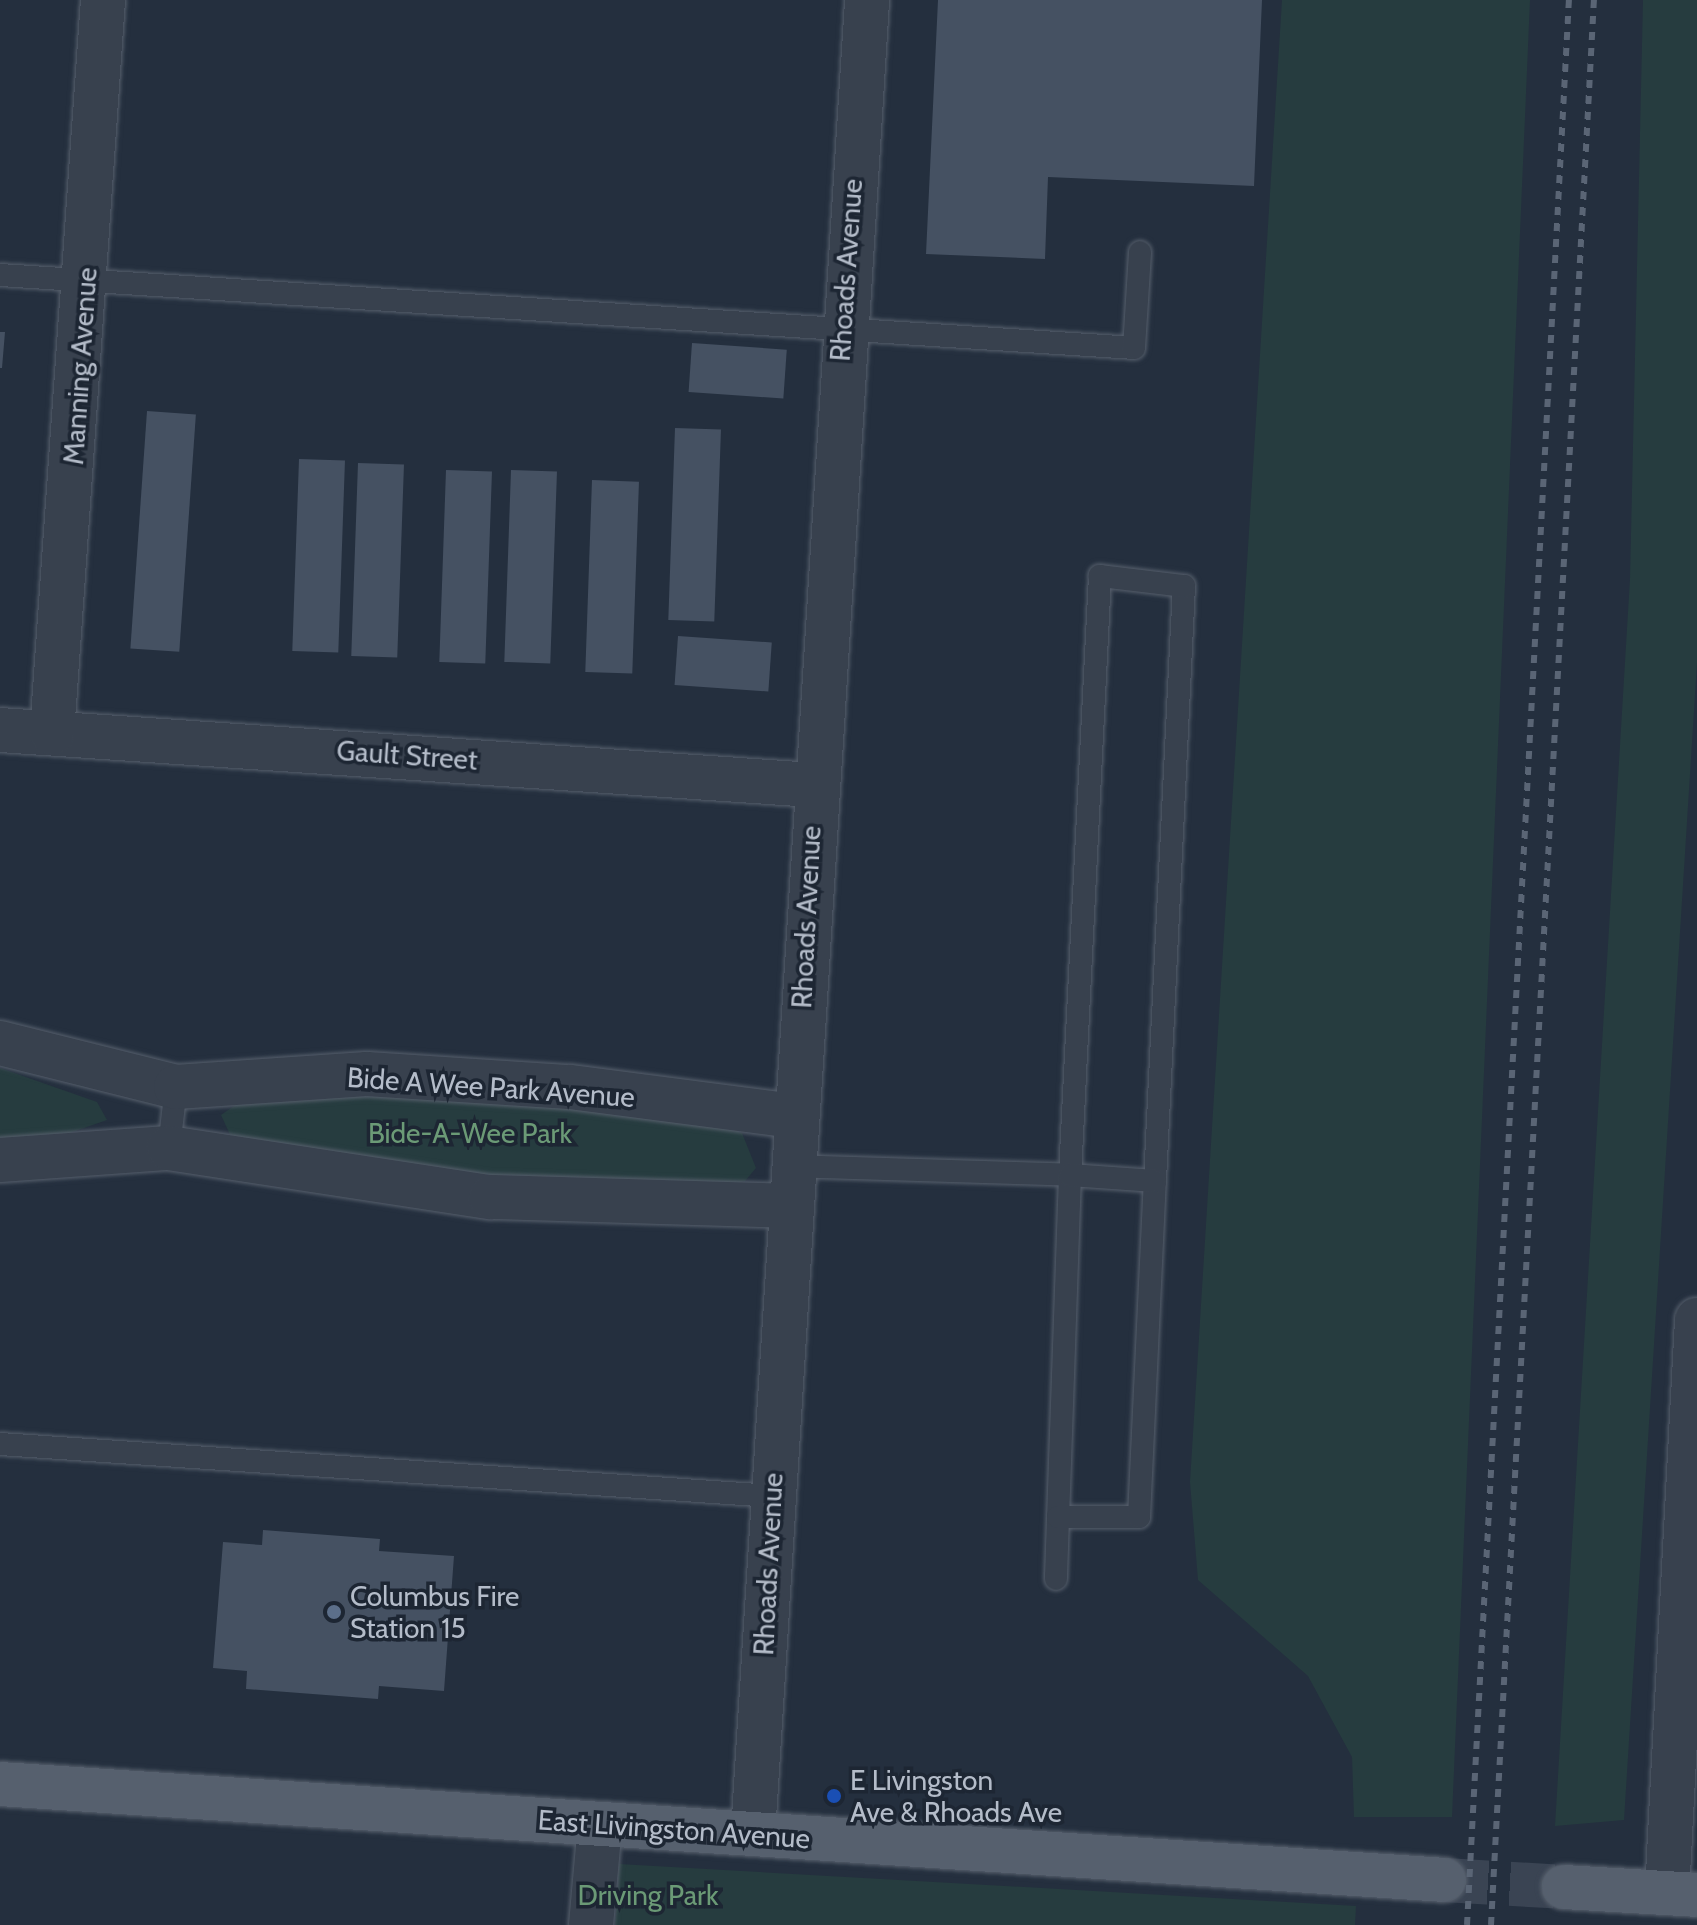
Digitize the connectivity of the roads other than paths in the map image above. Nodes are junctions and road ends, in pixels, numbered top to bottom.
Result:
1 (103, 0) edge
2 (867, 0) edge
3 (1140, 252) dead end
4 (0, 275) edge
5 (87, 280) junction
6 (842, 329) junction
7 (0, 730) edge
8 (52, 733) junction
9 (813, 785) junction
10 (0, 1043) edge
11 (176, 1087) junction
12 (794, 1116) junction
13 (169, 1148) junction
14 (0, 1160) edge
15 (1070, 1175) junction
16 (1155, 1181) junction
17 (790, 1186) junction
18 (1697, 1320) edge
19 (0, 1444) edge
20 (773, 1496) junction
21 (1058, 1517) junction
22 (1056, 1579) dead end
23 (0, 1784) edge
24 (600, 1824) junction
25 (753, 1834) junction
26 (1444, 1880) tunnel mouth
27 (1564, 1887) tunnel mouth
28 (1682, 1894) edge
29 (591, 1925) edge

1 - 5 street, Manning Avenue
2 - 6 street, Rhoads Avenue
3 - 6 lane
4 - 5 lane
5 - 6 lane
5 - 8 street, Manning Avenue
6 - 9 street, Rhoads Avenue
7 - 8 street, Gault Street
8 - 9 street, Gault Street
9 - 12 street, Rhoads Avenue
10 - 11 street, Bide A Wee Park Avenue
11 - 12 street, Bide A Wee Park Avenue
11 - 13 lane
12 - 17 street, Rhoads Avenue
13 - 14 street
13 - 17 street
15 - 16 lane
15 - 16 lane
15 - 17 lane
15 - 21 lane
16 - 21 lane
17 - 20 street, Rhoads Avenue
18 - 28 street
19 - 20 lane
20 - 25 street, Rhoads Avenue
21 - 22 lane
23 - 24 main road, East Livingston Avenue
24 - 25 main road, East Livingston Avenue
24 - 29 street
25 - 26 main road, East Livingston Avenue
27 - 28 main road

